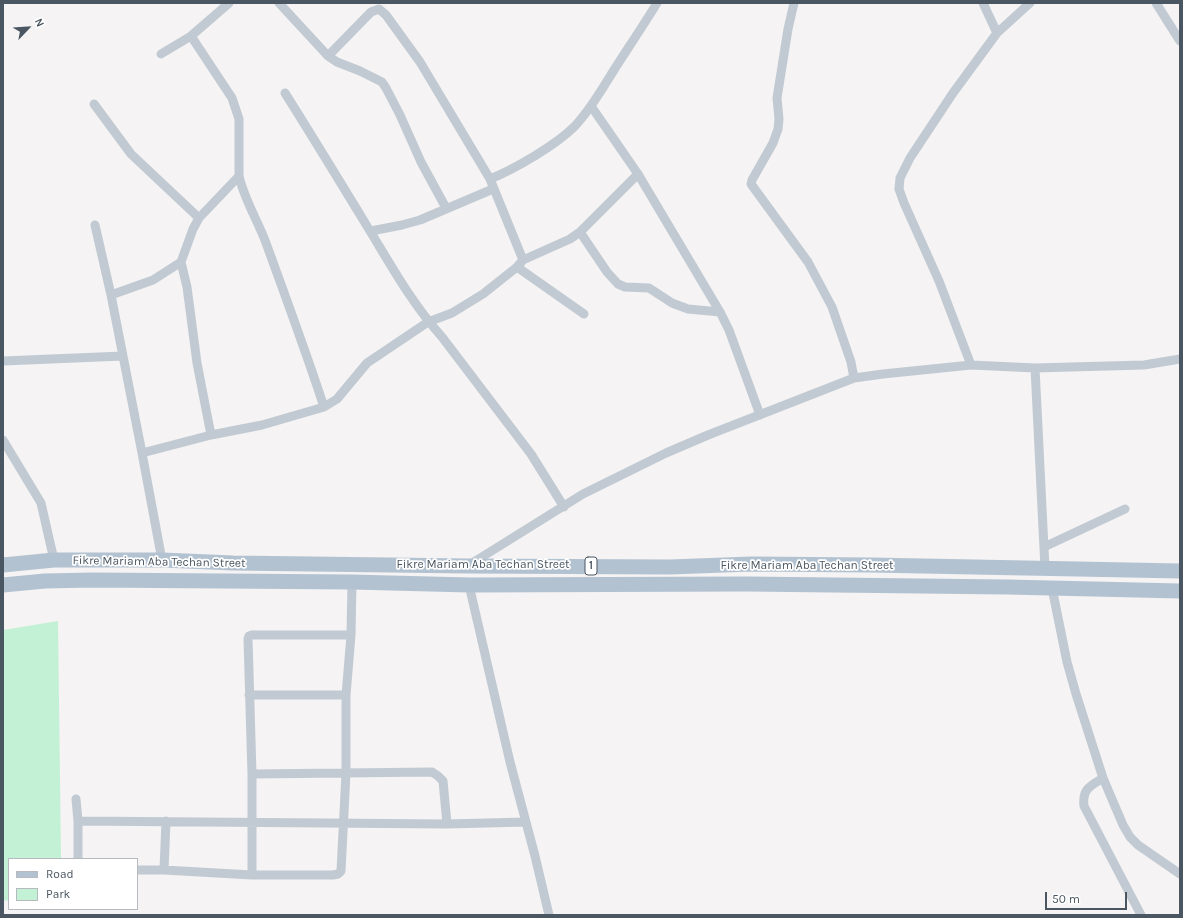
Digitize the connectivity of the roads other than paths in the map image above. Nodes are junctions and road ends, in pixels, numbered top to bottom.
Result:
1 (229, 3) edge
2 (279, 3) edge
3 (794, 3) edge
4 (983, 3) edge
5 (1030, 3) edge
6 (1156, 3) edge
7 (657, 4) edge
8 (997, 33) junction
9 (191, 36) junction
10 (1180, 42) edge
11 (161, 54) dead end
12 (328, 56) junction
13 (285, 93) dead end
14 (94, 104) dead end
15 (591, 106) junction
16 (638, 174) junction
17 (239, 176) junction
18 (490, 179) junction
19 (493, 189) junction
20 (446, 208) junction
21 (199, 218) junction
22 (95, 225) dead end
23 (371, 231) junction
24 (580, 232) junction
25 (181, 262) junction
26 (520, 263) junction
27 (111, 295) junction
28 (720, 312) junction
29 (584, 314) dead end
30 (428, 322) junction
31 (122, 356) junction
32 (1180, 359) edge
33 (3, 361) edge
34 (971, 365) junction
35 (1035, 368) junction
36 (854, 378) junction
37 (324, 407) junction
38 (760, 415) junction
39 (211, 435) junction
40 (3, 440) edge
41 (142, 453) junction
42 (564, 507) junction
43 (1125, 509) dead end
44 (1044, 547) junction
45 (54, 560) junction
46 (162, 560) junction
47 (3, 565) edge
48 (468, 566) junction
49 (1045, 568) junction
50 (1180, 571) edge
51 (352, 582) junction
52 (3, 585) edge
53 (469, 585) junction
54 (1052, 588) junction
55 (1180, 591) edge
56 (351, 635) junction
57 (249, 695) junction
58 (346, 695) junction
59 (346, 773) junction
60 (252, 774) junction
61 (1103, 778) junction
62 (76, 799) dead end
63 (78, 821) junction
64 (166, 821) junction
65 (251, 822) junction
66 (526, 822) junction
67 (342, 823) junction
68 (447, 824) junction
69 (78, 858) edge
70 (138, 870) edge
71 (164, 870) junction
72 (1180, 874) edge
73 (252, 876) junction
74 (549, 915) edge
75 (1141, 915) edge

1 - 9 street
2 - 12 street
3 - 36 street
4 - 8 street
5 - 8 street
6 - 10 street
7 - 15 street
8 - 34 street
9 - 11 street
9 - 17 street
12 - 18 street
12 - 20 street
13 - 23 street
14 - 21 street
15 - 16 street
15 - 18 street
16 - 24 street
16 - 28 street
17 - 21 street
17 - 37 street
18 - 19 street
19 - 20 street
19 - 26 street
20 - 23 street
21 - 25 street
22 - 27 street
23 - 30 street
24 - 26 street
24 - 28 street
25 - 27 street
25 - 39 street
26 - 29 street
26 - 30 street
27 - 31 street
28 - 38 street
30 - 37 street
30 - 42 street
31 - 33 street
31 - 41 street
32 - 35 street
34 - 35 street
34 - 36 street
35 - 44 street
36 - 38 street
37 - 39 street
38 - 42 street
39 - 41 street
40 - 45 street
41 - 46 street
42 - 48 street
43 - 44 street
44 - 49 street
45 - 46 main road, Fikre Mariam Aba Techan Street / 1
45 - 47 main road, Fikre Mariam Aba Techan Street / 1
46 - 48 main road, Fikre Mariam Aba Techan Street / 1
48 - 49 main road, Fikre Mariam Aba Techan Street / 1
49 - 50 main road, Fikre Mariam Aba Techan Street / 1
51 - 52 main road, Fikre Mariam Aba Techan Street / 1
51 - 53 main road, Fikre Mariam Aba Techan Street / 1
51 - 56 street
53 - 54 main road, Fikre Mariam Aba Techan Street / 1
53 - 66 street
54 - 55 main road, Fikre Mariam Aba Techan Street / 1
54 - 61 street
56 - 57 street
56 - 58 street
57 - 58 street
57 - 60 street
58 - 59 street
59 - 60 street
59 - 67 street
59 - 68 street
60 - 65 street
61 - 72 street
61 - 75 street
62 - 63 street
63 - 64 street
63 - 69 street
64 - 65 street
64 - 71 street
65 - 67 street
65 - 73 street
66 - 68 street
66 - 74 street
67 - 68 street
67 - 73 street
70 - 71 street
71 - 73 street

